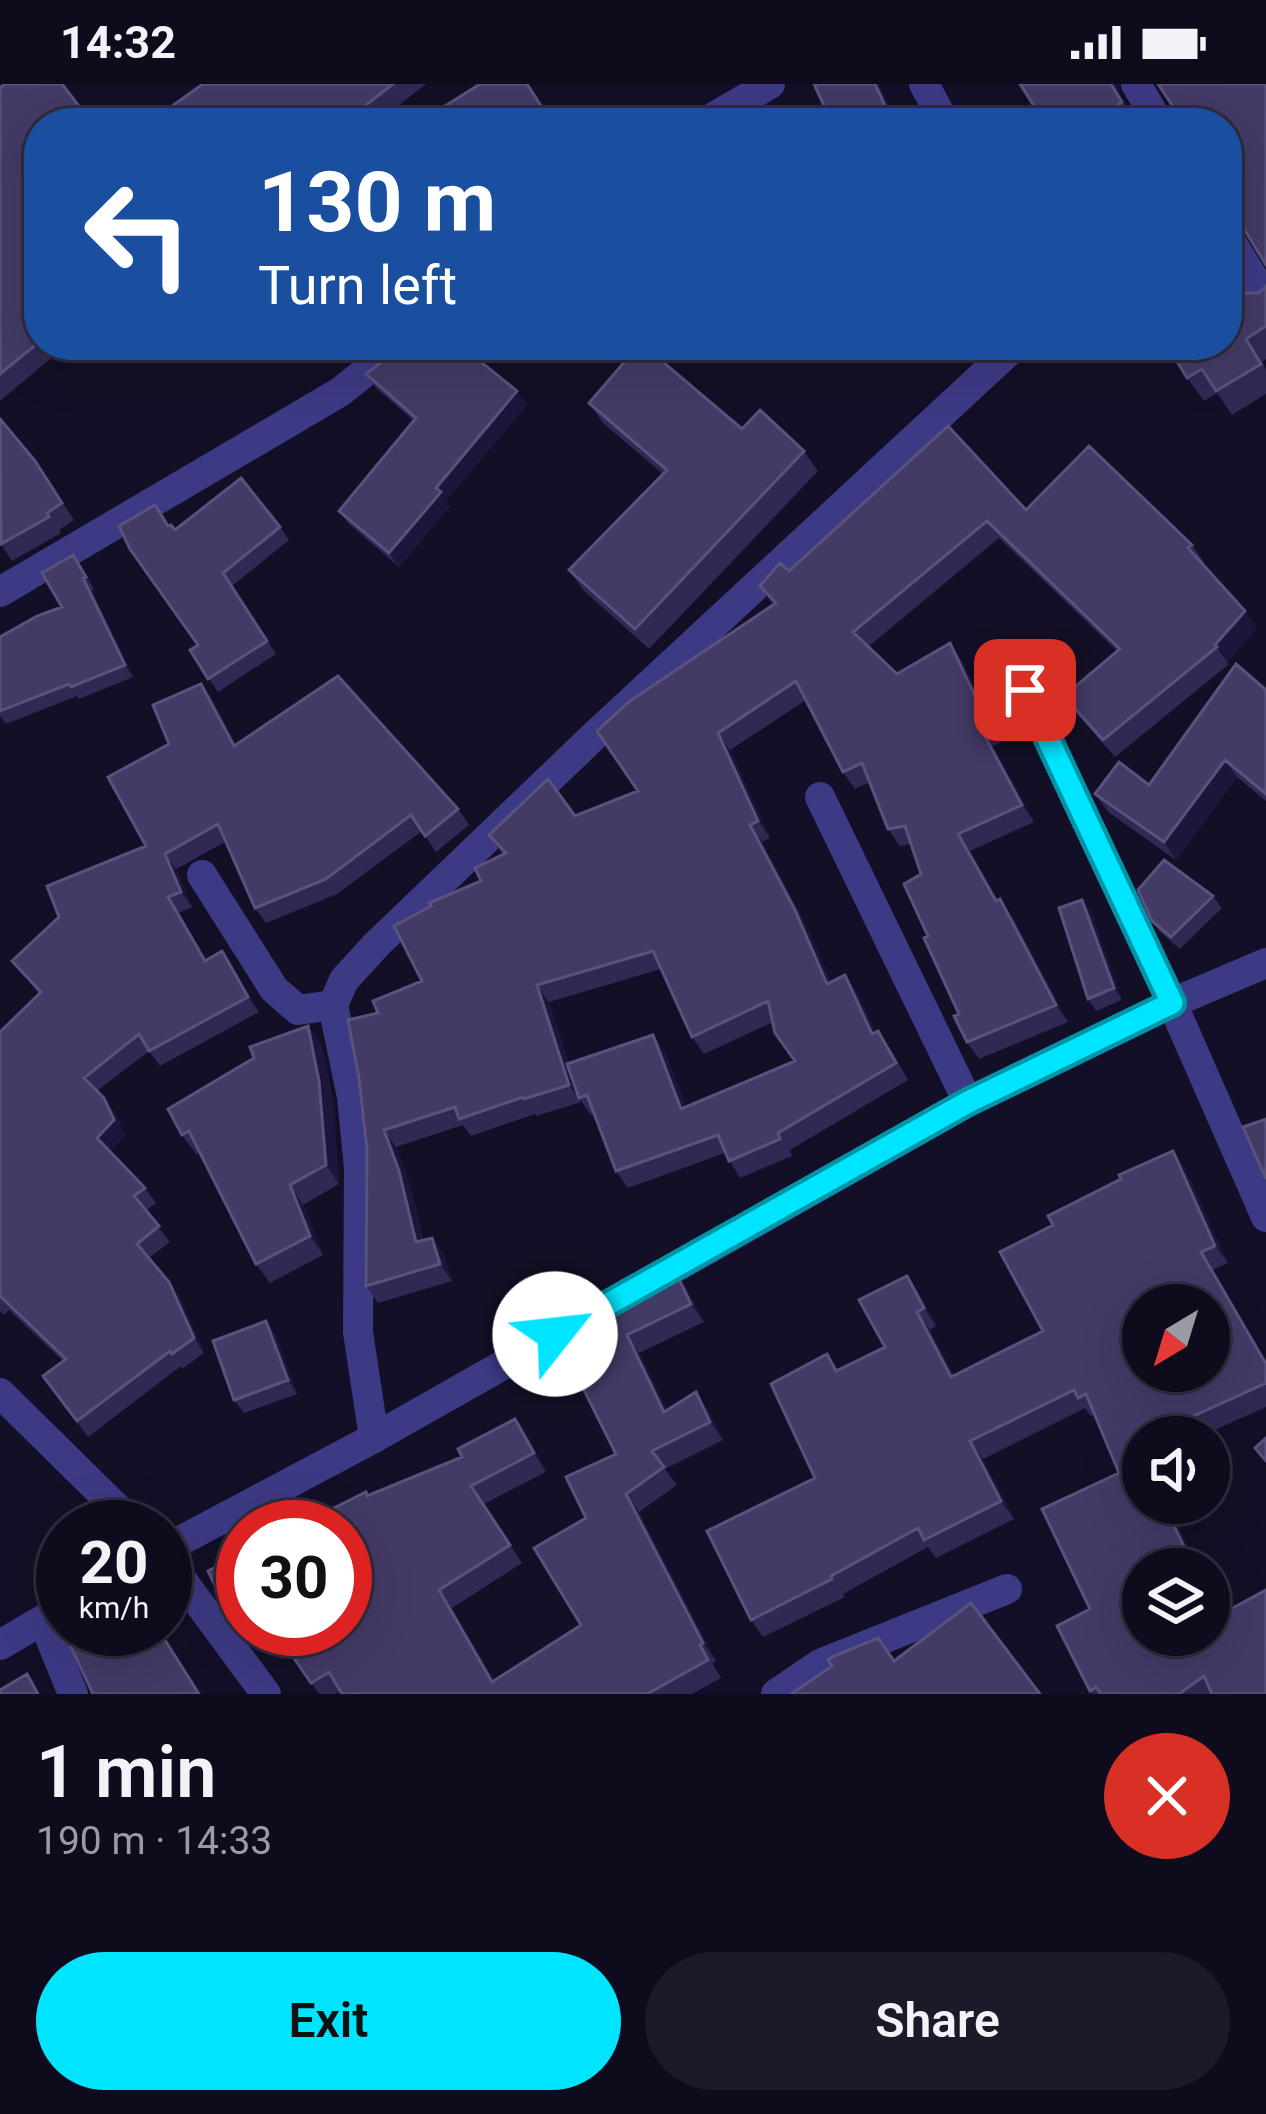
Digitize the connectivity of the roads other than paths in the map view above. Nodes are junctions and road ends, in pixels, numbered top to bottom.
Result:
1 (770, 84) edge
2 (729, 108) edge
3 (1242, 260) edge
4 (1266, 299) edge
5 (380, 360) edge
6 (998, 360) edge
7 (0, 592) edge
8 (1025, 690) dead end
9 (820, 797) dead end
10 (202, 875) dead end
11 (1266, 963) edge
12 (1172, 1003) junction
13 (333, 1005) junction
14 (968, 1102) junction
15 (1266, 1217) edge
16 (0, 1393) edge
17 (374, 1438) junction
18 (109, 1500) edge
19 (192, 1538) edge
20 (1007, 1589) dead end
21 (192, 1591) edge
22 (36, 1624) edge
23 (0, 1645) edge
24 (64, 1656) edge
25 (73, 1694) edge
26 (266, 1694) edge
27 (776, 1694) edge

1 - 2 street
3 - 4 street
5 - 7 street
6 - 13 street
8 - 12 street
9 - 14 street
10 - 13 street
11 - 12 street
12 - 14 street
12 - 15 street
13 - 17 street
14 - 17 street
16 - 18 street
17 - 19 street
20 - 27 street
21 - 26 street
22 - 23 street
24 - 25 street

